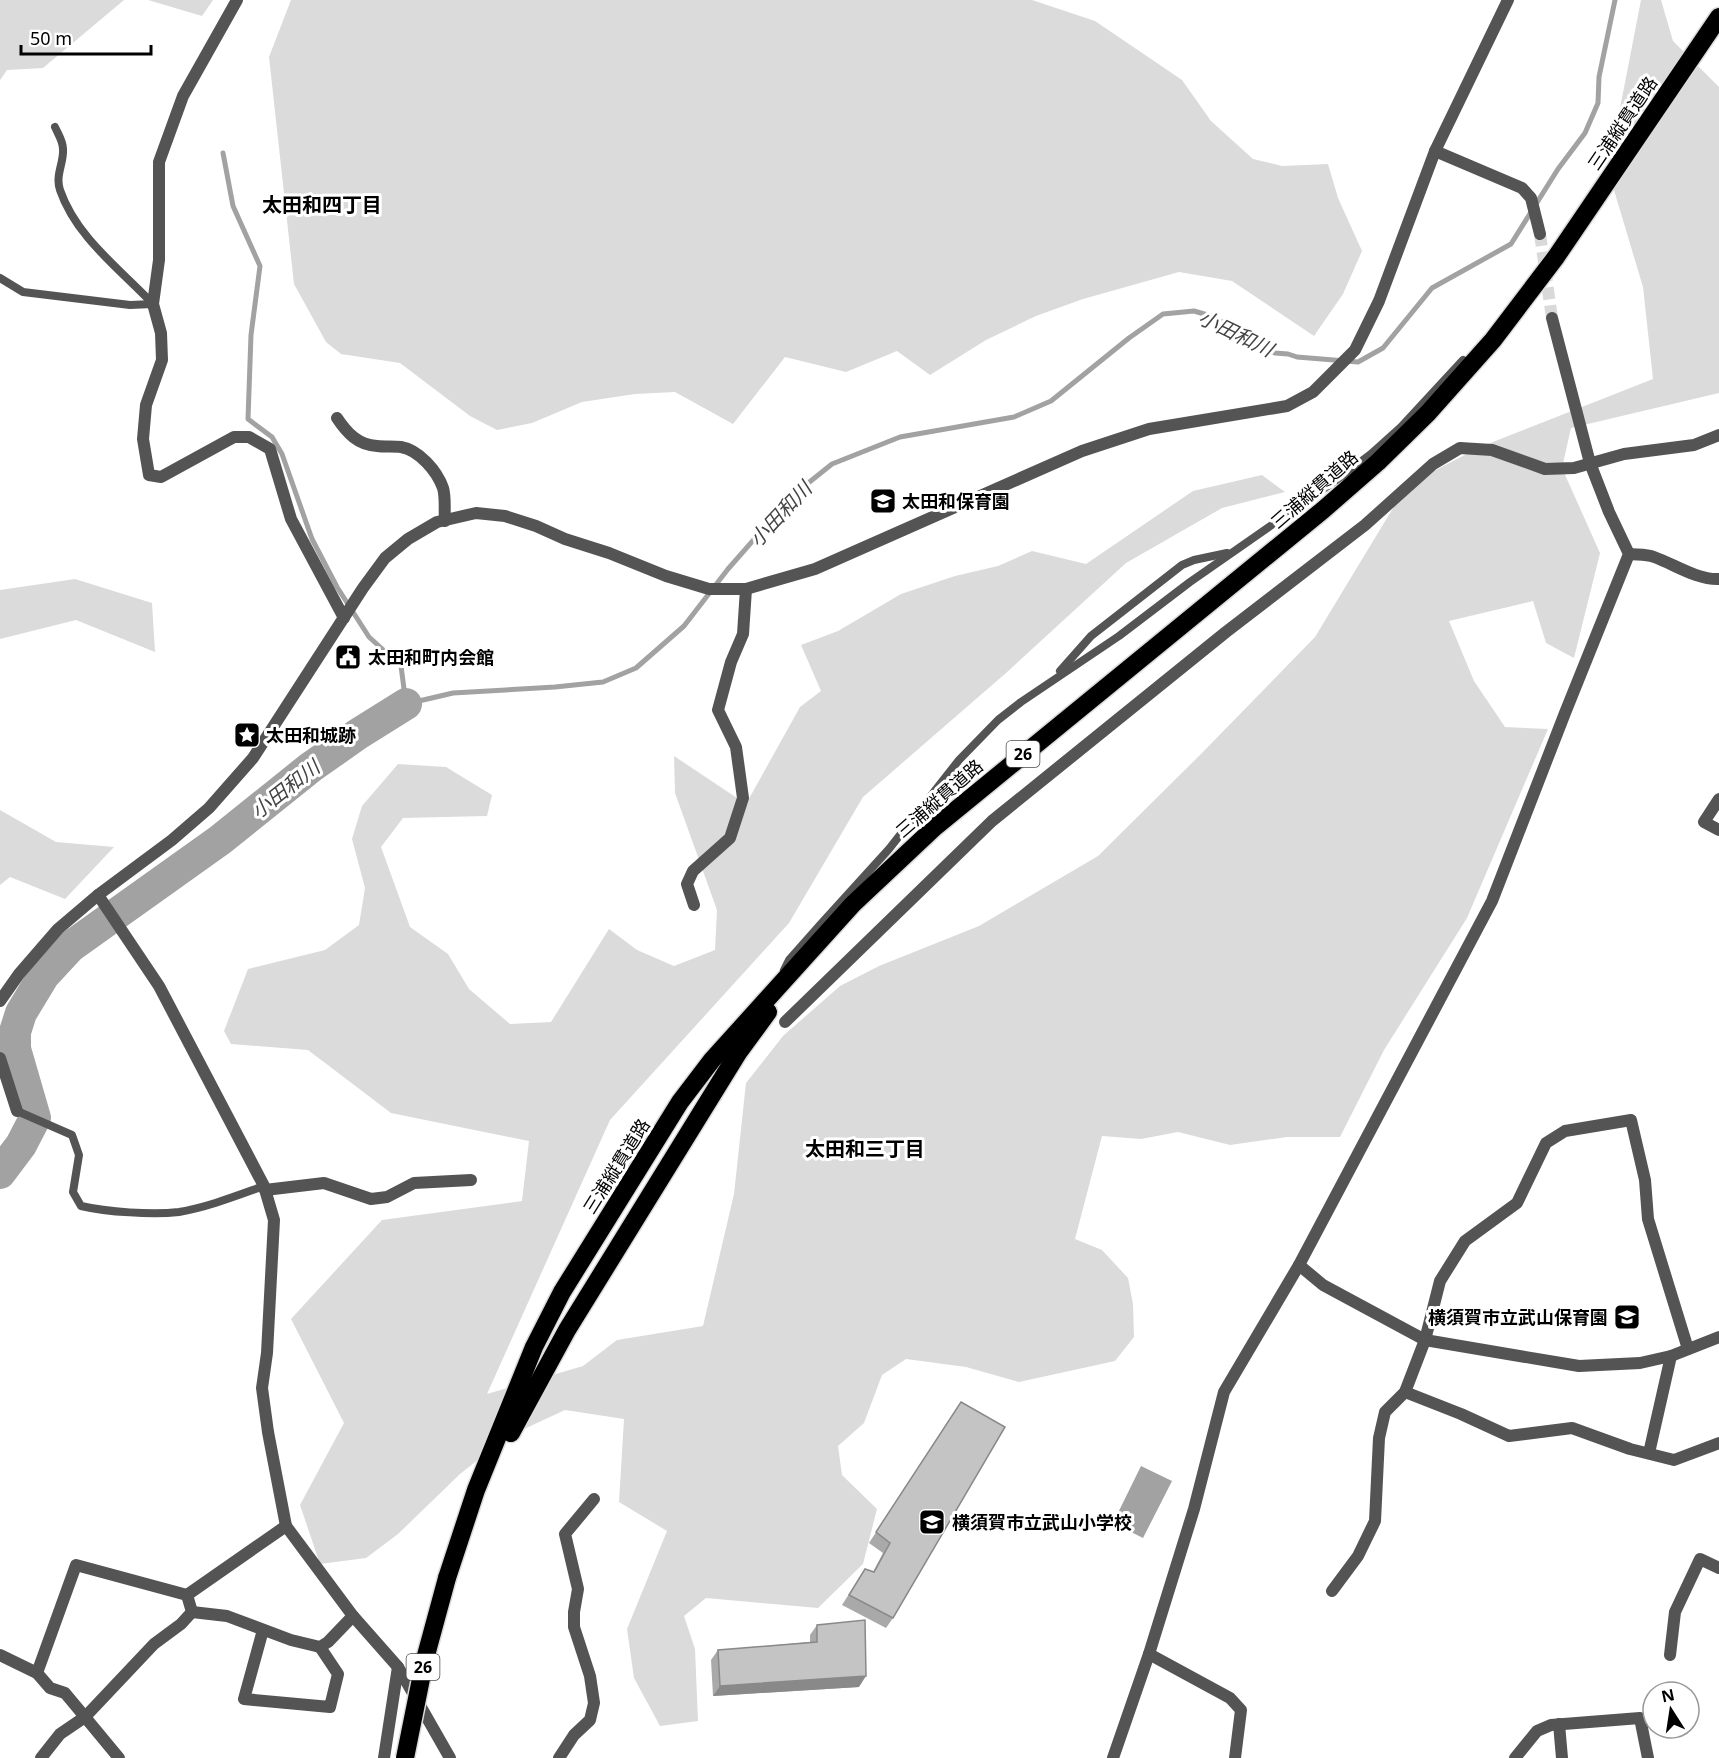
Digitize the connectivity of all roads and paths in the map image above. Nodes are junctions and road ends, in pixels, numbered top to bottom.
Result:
1 (237, 0) edge
2 (1508, 0) edge
3 (1719, 17) edge
4 (1719, 34) edge
5 (55, 127) dead end
6 (1435, 151) junction
7 (1540, 234) tunnel mouth
8 (0, 278) edge
9 (1537, 284) junction
10 (153, 304) junction
11 (1552, 318) tunnel mouth
12 (337, 418) dead end
13 (1719, 435) edge
14 (1590, 463) junction
15 (445, 521) junction
16 (1234, 550) junction
17 (1629, 554) junction
18 (1719, 579) edge
19 (746, 589) junction
20 (344, 618) junction
21 (1049, 682) junction
22 (1719, 799) edge
23 (1719, 830) edge
24 (98, 895) junction
25 (694, 904) dead end
26 (766, 999) junction
27 (0, 1001) edge
28 (785, 1022) dead end
29 (0, 1058) edge
30 (17, 1112) joint
31 (471, 1180) dead end
32 (265, 1188) junction
33 (1299, 1265) junction
34 (1719, 1337) edge
35 (1425, 1340) junction
36 (1688, 1349) junction
37 (1671, 1356) junction
38 (1405, 1392) junction
39 (1719, 1443) edge
40 (1649, 1453) junction
41 (594, 1499) dead end
42 (286, 1526) junction
43 (1719, 1568) edge
44 (452, 1579) junction
45 (1332, 1591) dead end
46 (187, 1595) junction
47 (192, 1612) junction
48 (352, 1616) junction
49 (263, 1630) junction
50 (320, 1647) junction
51 (1149, 1654) junction
52 (0, 1655) edge
53 (1670, 1655) dead end
54 (398, 1667) junction
55 (37, 1672) junction
56 (85, 1717) junction
57 (1559, 1725) junction
58 (41, 1758) edge
59 (119, 1758) edge
60 (384, 1758) edge
61 (405, 1758) edge
62 (415, 1758) edge
63 (450, 1758) edge
64 (559, 1758) edge
65 (1113, 1758) edge
66 (1235, 1758) edge
67 (1515, 1758) edge
68 (1562, 1758) edge
69 (1648, 1758) edge

1 - 10 street
2 - 6 street
3 - 9 highway, 三浦縦貫道路 / 26
4 - 44 highway, 三浦縦貫道路 / 26
5 - 10 lane
6 - 7 street
6 - 19 street
8 - 10 lane
9 - 16 lane
9 - 26 highway, 三浦縦貫道路 / 26
10 - 20 street
11 - 14 street
12 - 15 street
13 - 14 street
14 - 17 street
14 - 28 street
15 - 19 street
15 - 20 street
16 - 21 lane
16 - 21 lane
17 - 18 street
17 - 33 street
19 - 25 street
20 - 24 street
21 - 26 lane
22 - 23 street
24 - 27 street
24 - 32 street
26 - 44 highway, 三浦縦貫道路 / 26
29 - 30 street
30 - 32 lane
31 - 32 street
32 - 42 street
33 - 35 street
33 - 51 street
34 - 36 street
35 - 36 street
35 - 37 street
35 - 38 street
36 - 37 street
37 - 40 street
38 - 40 street
38 - 45 street
39 - 40 street
41 - 64 street
42 - 46 street
42 - 48 street
43 - 53 street
44 - 61 highway, 三浦縦貫道路 / 26, bridge
44 - 62 highway, 三浦縦貫道路 / 26
46 - 47 street
46 - 55 street
47 - 49 street
47 - 56 street
48 - 50 street
48 - 54 street
49 - 50 street
49 - 50 street
51 - 65 street
51 - 66 street
52 - 55 street
54 - 60 street
54 - 63 street
55 - 56 street
56 - 58 street
56 - 59 street
57 - 67 street
57 - 68 street
57 - 69 street

